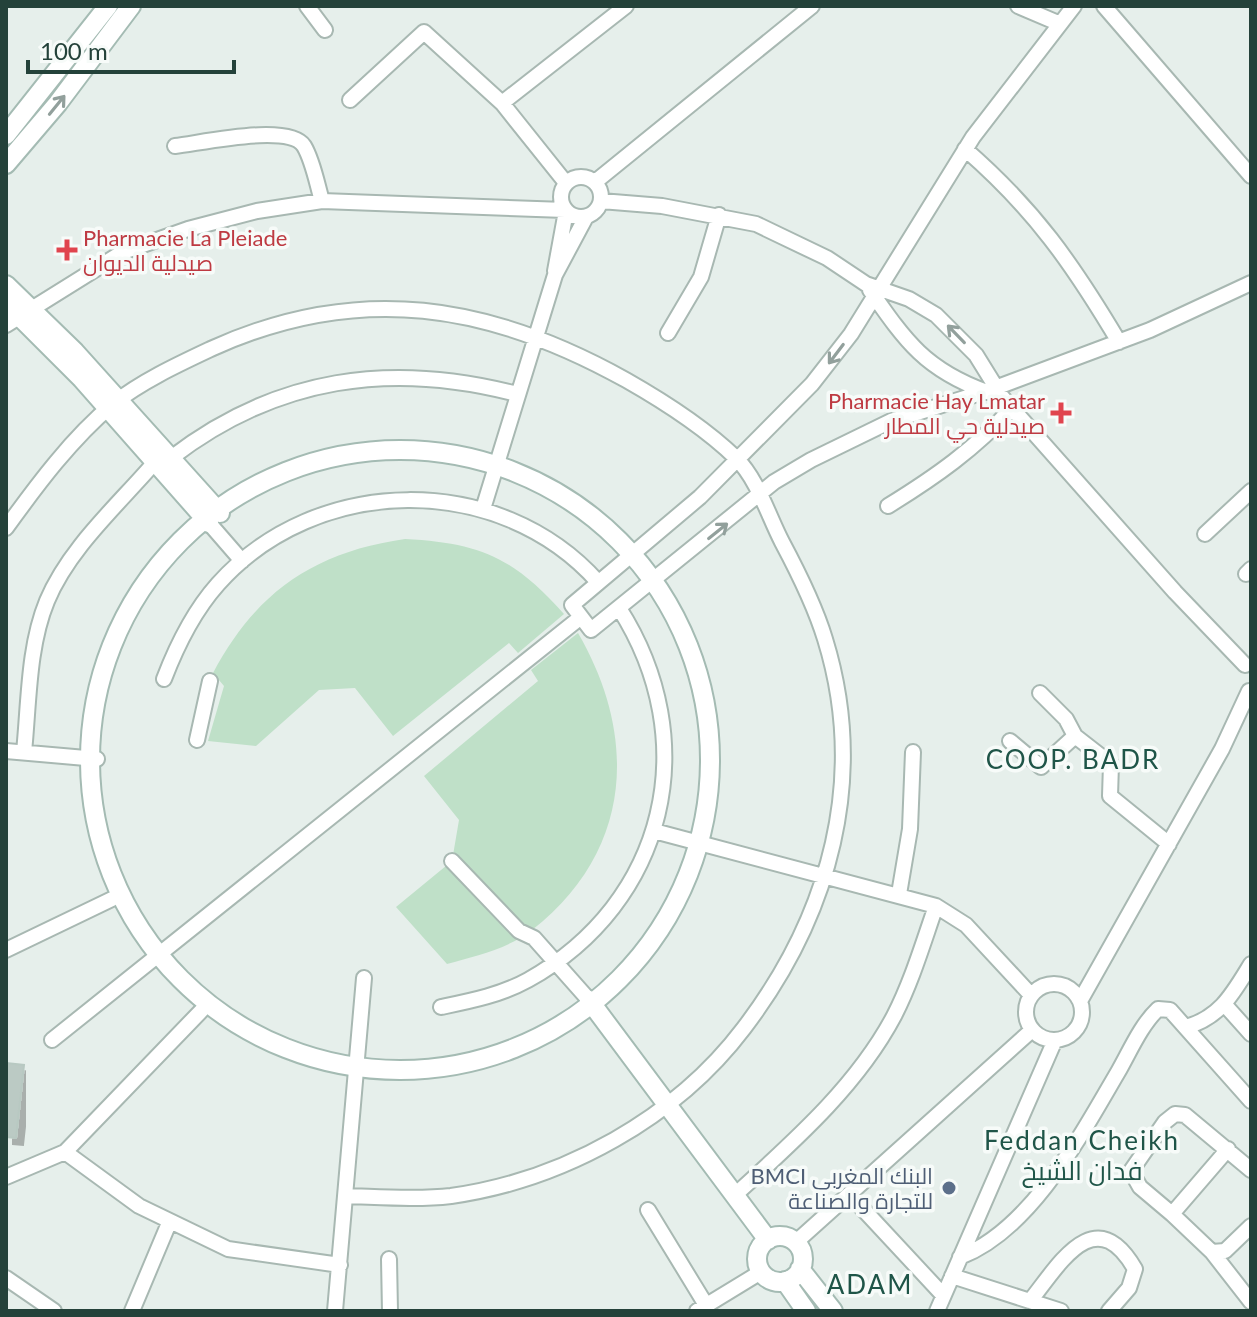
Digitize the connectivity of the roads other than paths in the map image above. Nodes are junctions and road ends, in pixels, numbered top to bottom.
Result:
1 (108, 6) edge
2 (131, 6) edge
3 (307, 6) edge
4 (626, 6) edge
5 (812, 6) edge
6 (1018, 6) edge
7 (1074, 6) edge
8 (1104, 6) edge
9 (1058, 23) junction
10 (325, 30) dead end
11 (350, 100) dead end
12 (502, 103) junction
13 (6, 135) edge
14 (175, 146) dead end
15 (965, 149) junction
16 (6, 164) edge
17 (1251, 176) edge
18 (595, 182) junction
19 (566, 183) junction
20 (322, 201) junction
21 (601, 201) junction
22 (565, 210) junction
23 (719, 215) junction
24 (586, 217) junction
25 (555, 275) junction
26 (1251, 283) edge
27 (6, 285) edge
28 (873, 290) junction
29 (16, 313) edge
30 (668, 333) dead end
31 (534, 336) junction
32 (1119, 342) junction
33 (517, 394) junction
34 (1000, 396) junction
35 (114, 404) junction
36 (163, 460) junction
37 (738, 460) junction
38 (496, 462) junction
39 (1251, 491) edge
40 (759, 495) junction
41 (888, 506) dead end
42 (483, 509) junction
43 (215, 518) junction
44 (6, 528) edge
45 (1205, 534) dead end
46 (635, 550) junction
47 (242, 561) junction
48 (657, 579) junction
49 (598, 582) junction
50 (619, 608) junction
51 (581, 617) junction
52 (1248, 662) edge
53 (164, 679) dead end
54 (210, 681) dead end
55 (1250, 692) edge
56 (1040, 693) dead end
57 (1075, 736) junction
58 (197, 740) dead end
59 (1010, 741) dead end
60 (6, 751) edge
61 (24, 752) junction
62 (913, 752) dead end
63 (97, 759) junction
64 (654, 831) junction
65 (697, 842) junction
66 (1169, 844) junction
67 (452, 861) dead end
68 (827, 876) junction
69 (899, 894) junction
70 (112, 899) junction
71 (936, 906) junction
72 (6, 950) edge
73 (558, 961) junction
74 (150, 962) junction
75 (1251, 964) edge
76 (364, 978) dead end
77 (1031, 995) junction
78 (589, 1000) junction
79 (1080, 1001) junction
80 (1225, 1005) junction
81 (441, 1007) dead end
82 (202, 1010) junction
83 (1186, 1027) junction
84 (1032, 1030) junction
85 (1251, 1034) edge
86 (52, 1040) dead end
87 (1055, 1040) junction
88 (356, 1064) junction
89 (1251, 1101) edge
90 (670, 1106) junction
91 (1228, 1149) junction
92 (65, 1152) junction
93 (1251, 1170) edge
94 (6, 1177) edge
95 (849, 1194) junction
96 (735, 1195) junction
97 (346, 1196) junction
98 (648, 1210) dead end
99 (1172, 1214) junction
100 (169, 1223) junction
101 (1251, 1226) edge
102 (768, 1240) junction
103 (796, 1242) junction
104 (1212, 1252) junction
105 (960, 1257) junction
106 (389, 1259) dead end
107 (340, 1265) junction
108 (800, 1269) junction
109 (761, 1272) junction
110 (952, 1276) junction
111 (6, 1278) edge
112 (785, 1281) junction
113 (943, 1295) junction
114 (1030, 1301) junction
115 (1251, 1302) edge
116 (702, 1308) edge
117 (54, 1311) edge
118 (132, 1311) edge
119 (335, 1311) edge
120 (390, 1311) edge
121 (806, 1311) edge
122 (833, 1311) edge
123 (937, 1311) edge
124 (1061, 1311) edge
125 (1109, 1311) edge

1 - 13 street
16 -> 2 street
3 - 10 street
4 - 12 street
5 - 18 street
6 - 9 street
7 - 9 street
8 - 17 street
9 - 15 street
11 - 12 street
12 - 19 street
14 - 20 street
15 - 28 street
15 - 32 street
18 - 19 street
18 - 21 street
19 - 22 street
20 - 22 street
20 - 29 street
21 - 23 street
21 - 24 street
22 - 24 street
22 - 25 street
23 - 28 street
23 - 30 street
24 - 25 street
25 - 31 street
26 - 32 street
27 - 29 street
28 - 34 street
34 -> 28 street
28 -> 37 street
29 - 35 street
31 - 33 street
31 - 35 street
31 - 37 street
32 - 34 street
33 - 36 street
33 - 38 street
34 - 40 street
34 - 41 street
34 - 52 street
35 - 36 street
35 - 44 street
36 - 43 street
36 - 61 street
37 - 40 street
37 - 46 street
38 - 42 street
38 - 43 street
38 - 46 street
39 - 45 street
48 -> 40 street
40 - 68 street
42 - 47 street
42 - 49 street
43 - 47 street
43 - 63 street
46 - 48 street
46 - 49 street
47 - 53 street
48 - 50 street
48 - 65 street
49 - 51 street
50 - 51 street
50 - 64 street
51 - 74 street
52 - 55 street
54 - 58 street
55 - 66 street
56 - 57 street
57 - 59 street
57 - 66 street
60 - 61 street
61 - 63 street
62 - 69 street
63 - 70 street
64 - 65 street
64 - 73 street
65 - 68 street
65 - 78 street
66 - 79 street
67 - 73 street
68 - 69 street
68 - 90 street
69 - 71 street
70 - 72 street
70 - 74 street
71 - 77 street
71 - 96 street
73 - 78 street
73 - 81 street
74 - 82 street
74 - 86 street
75 - 80 street
76 - 88 street
77 - 79 street
77 - 84 street
78 - 88 street
78 - 90 street
79 - 87 street
80 - 83 street
80 - 85 street
82 - 88 street
82 - 92 street
83 - 89 street
83 - 105 street
84 - 87 street
84 - 95 street
87 - 105 street
88 - 97 street
90 - 96 street
90 - 97 street
91 - 93 street
91 - 99 street
91 - 99 street
92 - 94 street
92 - 100 street
95 - 103 street
95 - 113 street
96 - 102 street
97 - 107 street
98 - 116 street
99 - 104 street
100 - 107 street
100 - 118 street
101 - 104 street
102 - 103 street
102 - 109 street
103 - 108 street
104 - 115 street
105 - 110 street
106 - 120 street
107 - 119 street
108 - 112 street
108 - 122 street
109 - 112 street
109 - 116 street
110 - 113 street
110 - 114 street
111 - 117 street
112 - 121 street
113 - 123 street
114 - 124 street
114 - 125 street

